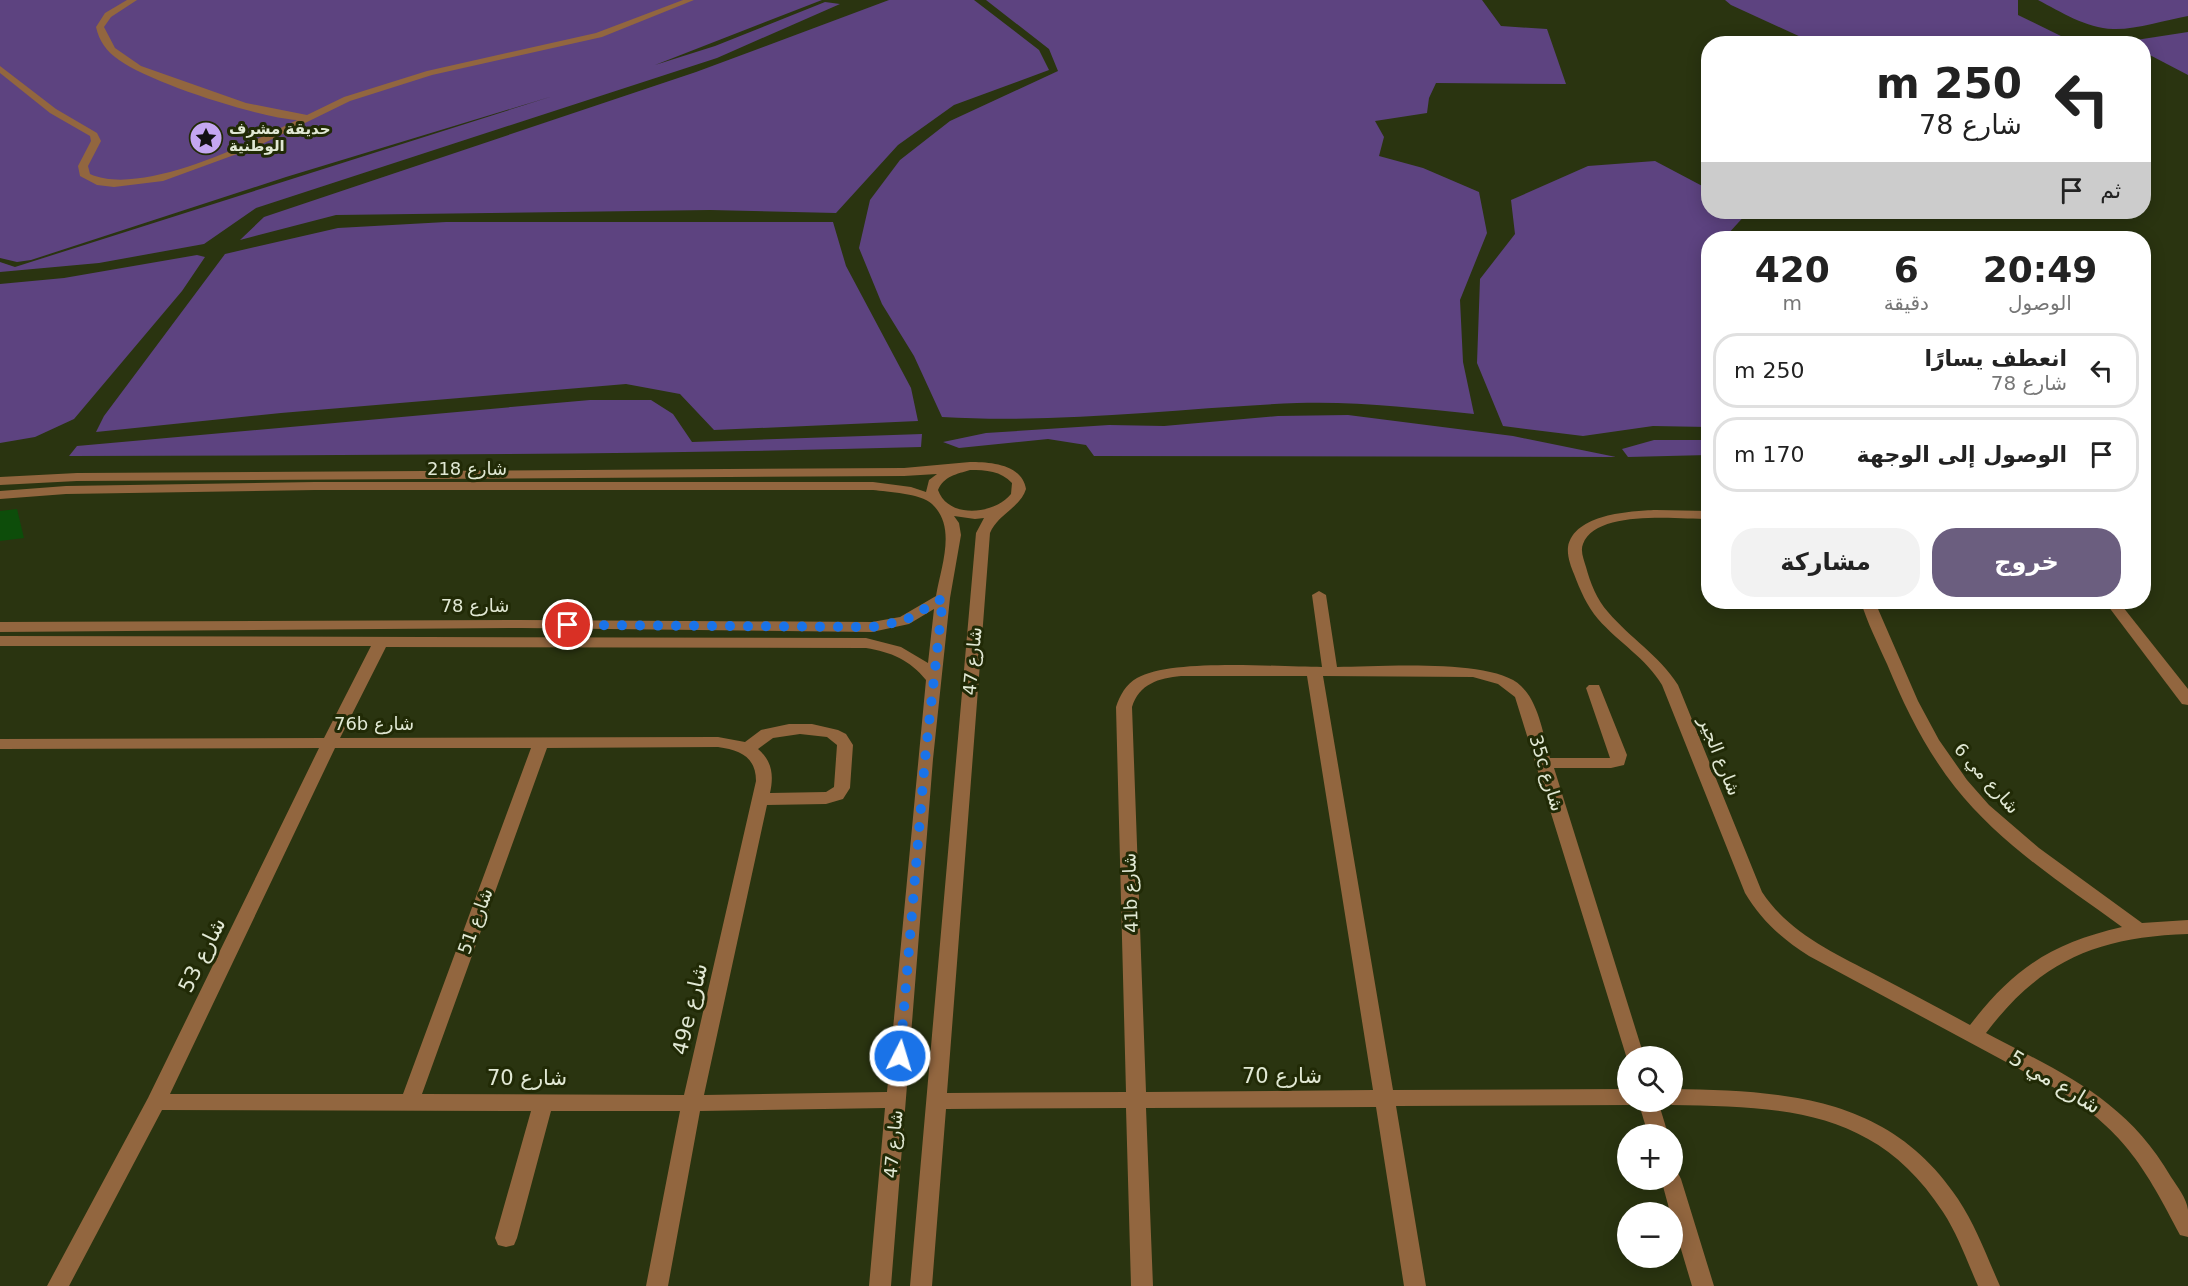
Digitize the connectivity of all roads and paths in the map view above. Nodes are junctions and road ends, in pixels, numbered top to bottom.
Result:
1 (133, 0) edge
2 (690, 0) edge
3 (0, 69) edge
4 (308, 118) junction
5 (957, 468) junction
6 (0, 481) edge
7 (0, 495) edge
8 (936, 502) junction
9 (1001, 509) junction
10 (1701, 515) edge
11 (1319, 595) dead end
12 (943, 598) junction
13 (1871, 609) edge
14 (2117, 609) edge
15 (2129, 609) edge
16 (351, 625) junction
17 (189, 626) junction
18 (0, 627) edge
19 (0, 641) edge
20 (381, 641) junction
21 (68, 642) junction
22 (275, 642) junction
23 (1322, 671) junction
24 (934, 679) junction
25 (2188, 684) edge
26 (1594, 688) dead end
27 (2188, 700) edge
28 (330, 742) junction
29 (541, 742) junction
30 (0, 744) edge
31 (747, 749) junction
32 (1544, 763) junction
33 (760, 799) junction
34 (2188, 927) edge
35 (2140, 931) junction
36 (1973, 1035) junction
37 (1631, 1046) edge
38 (1617, 1097) edge
39 (1683, 1097) edge
40 (897, 1100) junction
41 (1136, 1100) junction
42 (1385, 1100) junction
43 (410, 1101) junction
44 (936, 1101) junction
45 (156, 1102) junction
46 (543, 1102) junction
47 (692, 1103) junction
48 (1674, 1190) edge
49 (2188, 1228) edge
50 (506, 1238) dead end
51 (58, 1286) edge
52 (657, 1286) edge
53 (880, 1286) edge
54 (921, 1286) edge
55 (1142, 1286) edge
56 (1415, 1286) edge
57 (1703, 1286) edge
58 (1989, 1286) edge

1 - 4 street
2 - 4 street
3 - 4 street
5 - 6 street
5 - 8 street
5 - 9 street, شارع 47
7 - 8 street, شارع 218
8 - 9 street, شارع 218
8 - 12 street, شارع 47
9 - 44 street, شارع 47
10 - 36 street, شارع الجير
11 - 23 street
12 - 16 street, شارع 78
12 - 24 street, شارع 47
13 - 35 street, شارع مي 6
14 - 27 street
15 - 25 street
16 - 17 street, شارع 78
16 - 22 street
17 - 18 street, شارع 78
17 - 21 street
19 - 21 street, شارع 78
20 - 22 street, شارع 78
20 - 24 street, شارع 78
20 - 28 street, شارع 53
21 - 22 street, شارع 78
23 - 32 street, 35c شارع
23 - 41 street, 41b شارع
23 - 42 street
24 - 40 street, شارع 47
26 - 32 street
28 - 29 street, 76b شارع
28 - 30 street, 76b شارع
28 - 45 street, شارع 53
29 - 31 street, 76b شارع
29 - 43 street, شارع 51
31 - 33 street, 49e شارع
31 - 33 street
32 - 37 street, 35c شارع
33 - 47 street, 49e شارع
34 - 35 street
35 - 36 street
36 - 49 street, شارع مي 5
38 - 42 street, شارع 70
39 - 58 street
40 - 47 street, شارع 70
40 - 53 street, شارع 47
41 - 42 street, شارع 70
41 - 44 street, شارع 70
41 - 55 street, 41b شارع
42 - 56 street
43 - 45 street, شارع 70
43 - 46 street, شارع 70
44 - 54 street, شارع 47
45 - 51 street, شارع 53
46 - 47 street, شارع 70
46 - 50 street
47 - 52 street, 49e شارع
48 - 57 street

